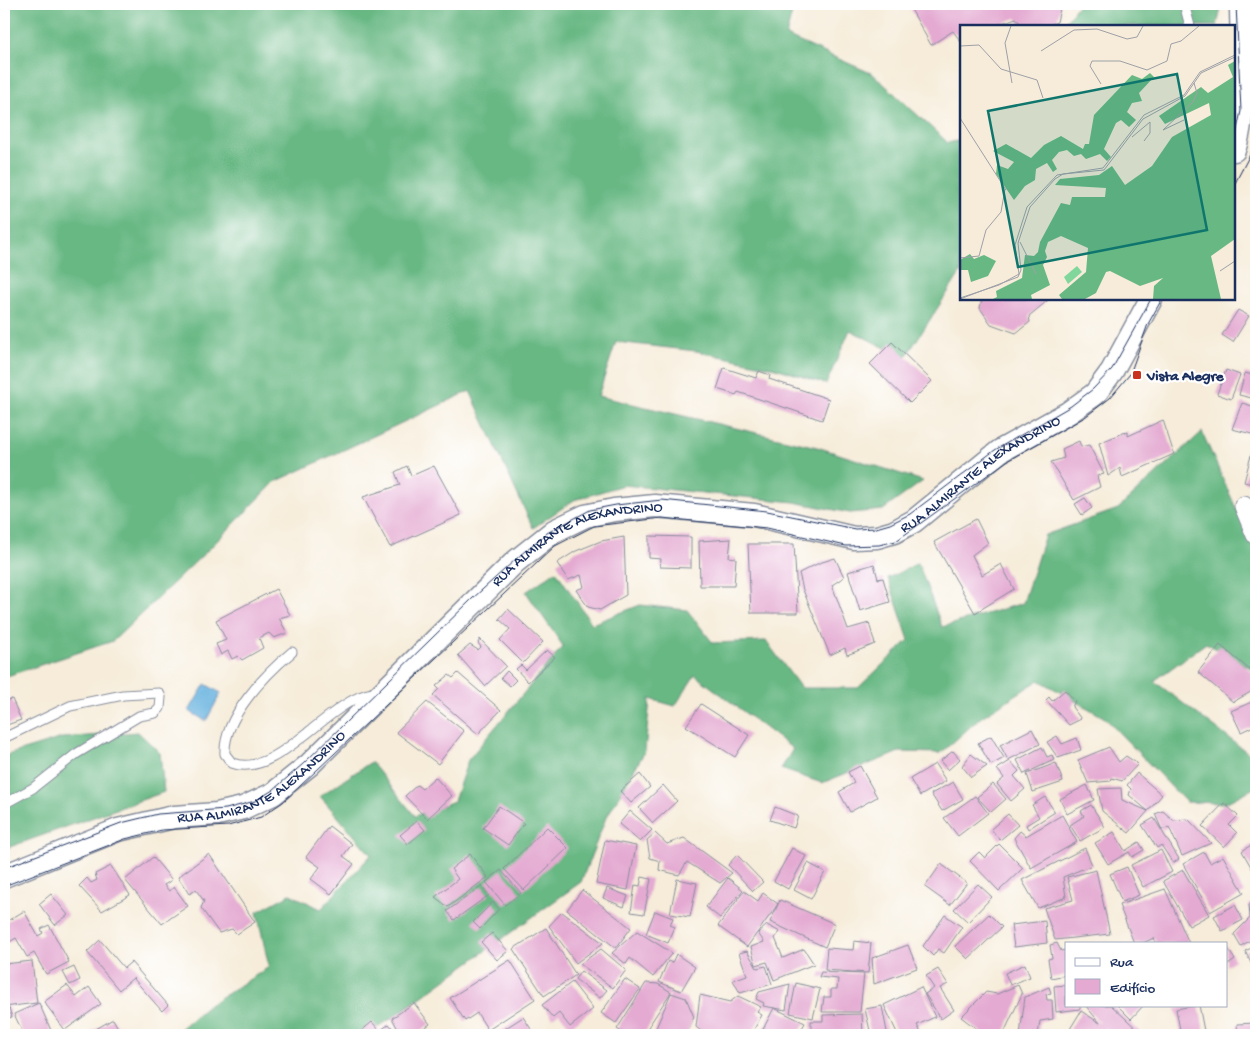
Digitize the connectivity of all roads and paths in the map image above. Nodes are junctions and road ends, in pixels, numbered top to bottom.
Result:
1 (1184, 4) edge
2 (1241, 4) edge
3 (1190, 25) edge
4 (1235, 147) edge
5 (1150, 300) edge
6 (292, 652) dead end
7 (383, 692) junction
8 (8, 736) dead end
9 (4, 804) edge
10 (4, 876) edge

1 - 3 lane
2 - 4 street
5 - 7 street, RUA ALMIRANTE ALEXANDRINO
6 - 7 lane
7 - 10 street, RUA ALMIRANTE ALEXANDRINO
8 - 9 lane

